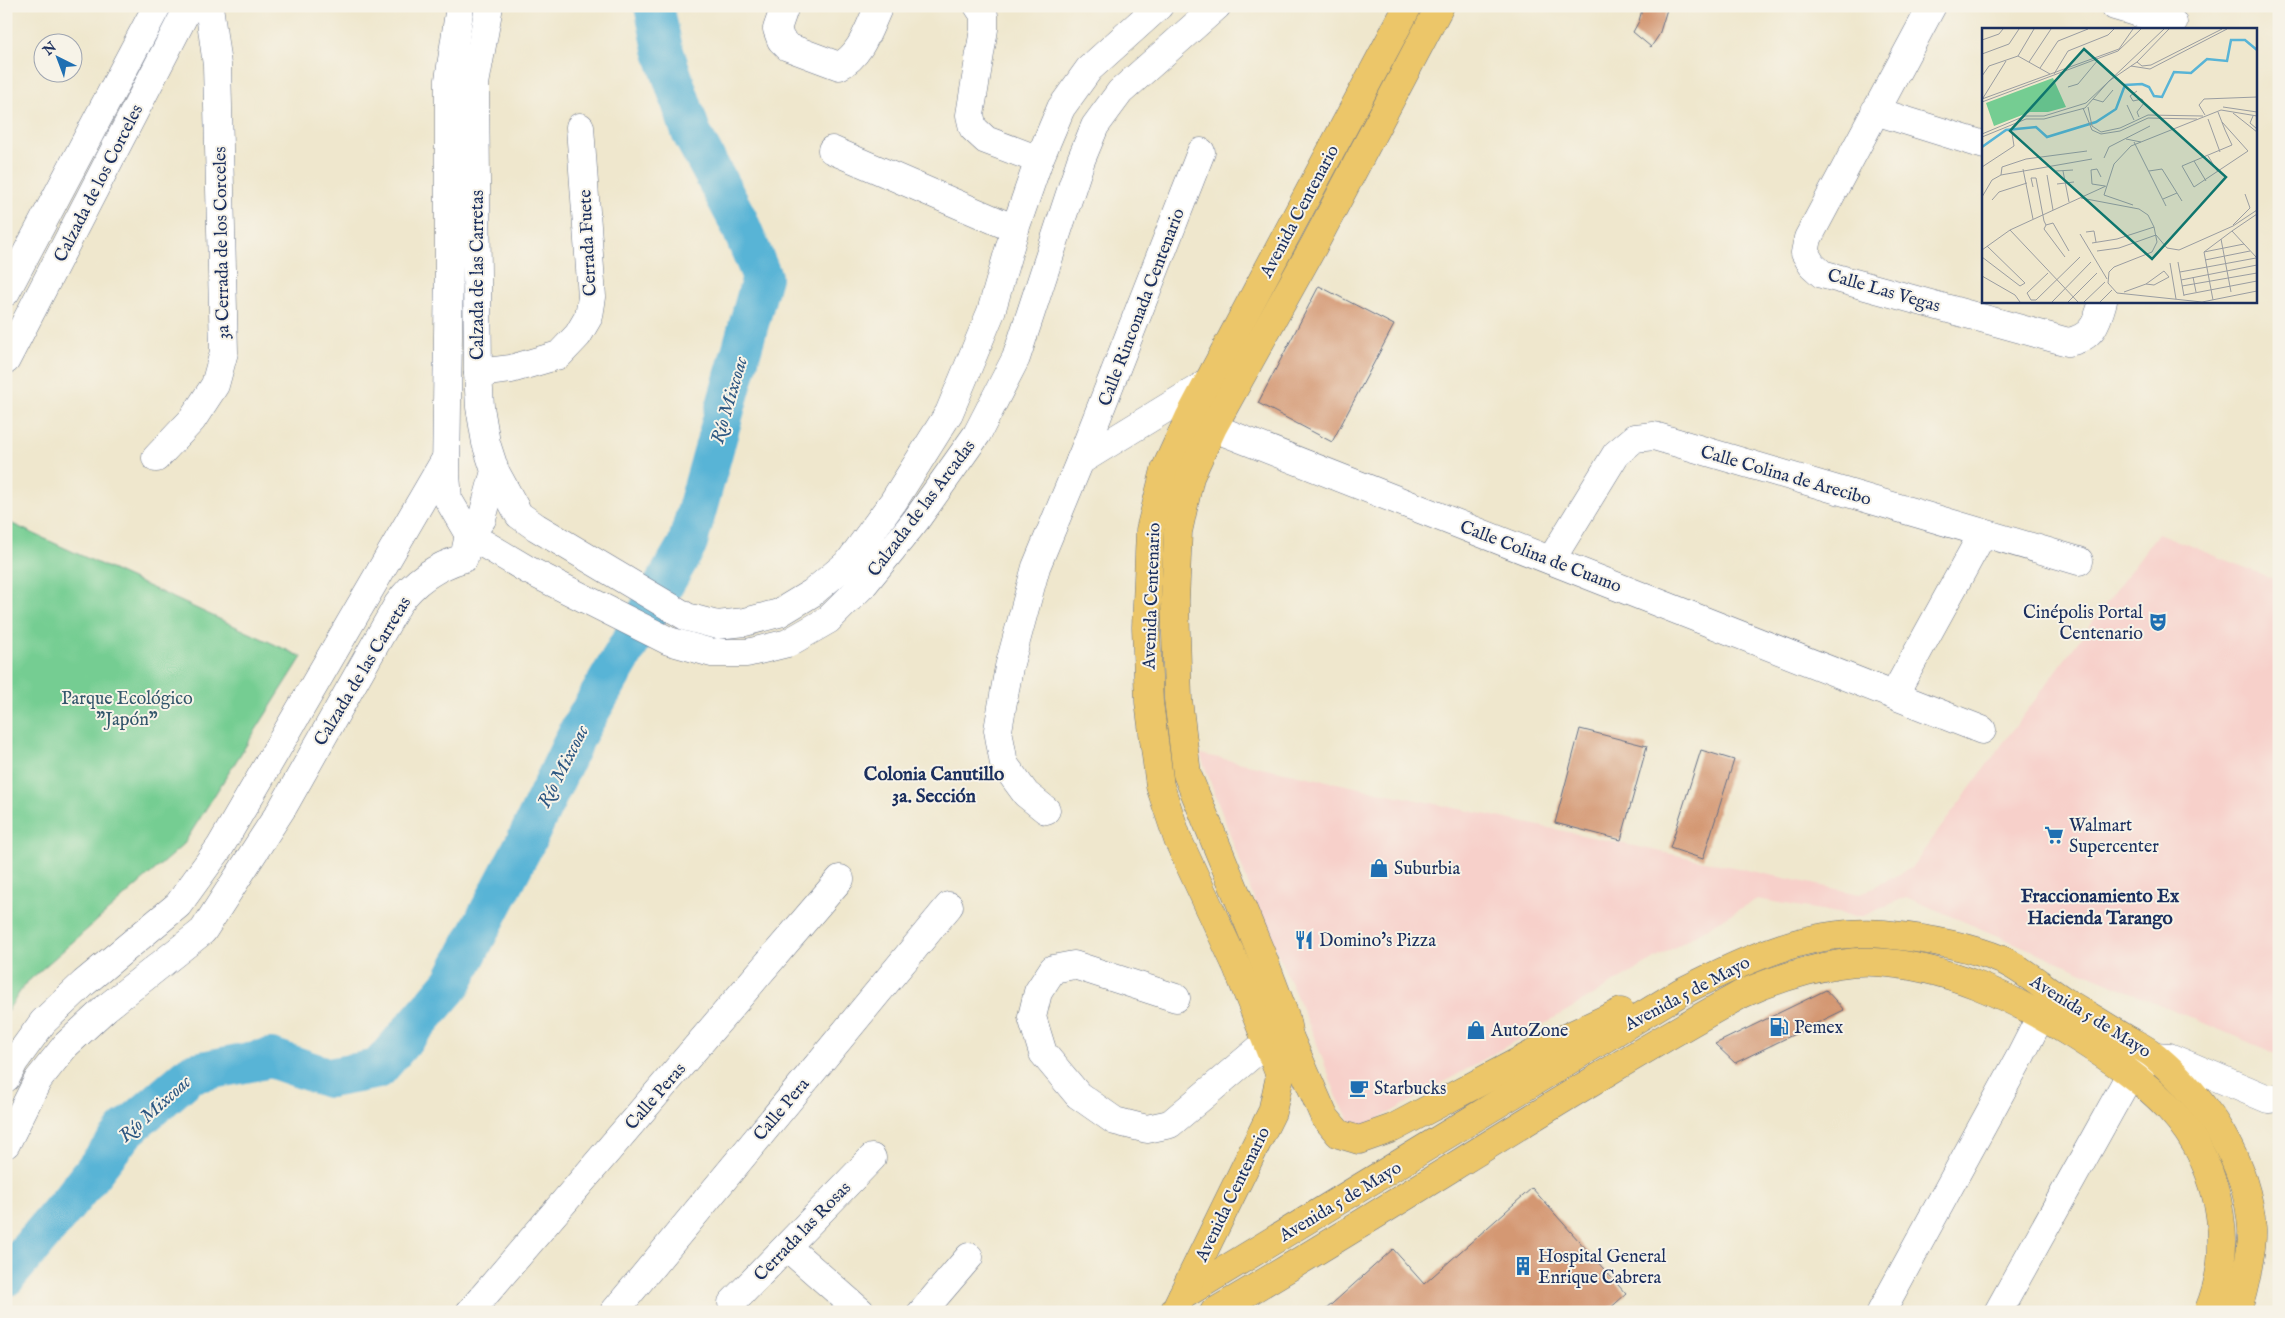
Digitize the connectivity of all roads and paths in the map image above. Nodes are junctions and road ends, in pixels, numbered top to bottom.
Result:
1 (157, 6) edge
2 (189, 6) edge
3 (209, 6) edge
4 (460, 6) edge
5 (489, 6) edge
6 (785, 6) edge
7 (879, 6) edge
8 (978, 6) edge
9 (1158, 6) edge
10 (1168, 6) edge
11 (1216, 6) edge
12 (1408, 6) edge
13 (1440, 6) edge
14 (1932, 6) edge
15 (2115, 6) edge
16 (2174, 20) edge
17 (1188, 31) junction
18 (1875, 111) junction
19 (580, 127) dead end
20 (1982, 144) edge
21 (832, 150) dead end
22 (1201, 152) dead end
23 (1039, 160) junction
24 (1015, 229) junction
25 (6, 292) edge
26 (2103, 302) edge
27 (6, 360) edge
28 (1246, 365) junction
29 (478, 373) junction
30 (1208, 381) junction
31 (1201, 423) junction
32 (156, 458) dead end
33 (446, 459) junction
34 (1080, 462) junction
35 (495, 471) junction
36 (1983, 533) junction
37 (469, 535) junction
38 (1551, 560) junction
39 (2079, 561) dead end
40 (1894, 695) junction
41 (1982, 730) dead end
42 (1046, 810) dead end
43 (840, 879) dead end
44 (949, 906) dead end
45 (1848, 949) junction
46 (1681, 992) junction
47 (1176, 998) dead end
48 (2047, 1005) junction
49 (1278, 1039) junction
50 (2155, 1056) junction
51 (2131, 1073) junction
52 (6, 1078) edge
53 (2279, 1098) edge
54 (6, 1144) edge
55 (872, 1158) dead end
56 (787, 1247) junction
57 (969, 1257) dead end
58 (732, 1303) dead end
59 (1178, 1304) edge
60 (470, 1312) edge
61 (614, 1312) edge
62 (861, 1312) edge
63 (922, 1312) edge
64 (1214, 1312) edge
65 (1881, 1312) edge
66 (1998, 1312) edge
67 (2208, 1312) edge
68 (2236, 1312) edge

1 - 25 street, Calzada de los Corceles
2 - 27 street, Calzada de los Corceles
3 - 32 street, 3a Cerrada de los Corceles
4 - 33 street, Calzada de las Carretas
5 - 29 street, Calzada de las Carretas
6 - 7 street
8 - 23 street
9 - 23 street, Calzada de las Arcadas
10 - 17 street
11 - 17 street, Calzada de las Arcadas
12 - 30 main road, Avenida Centenario
13 - 28 main road, Avenida Centenario
14 - 18 street, Calle Las Vegas
15 - 16 street
17 - 37 street, Calzada de las Arcadas
18 - 20 street
18 - 26 street, Calle Las Vegas
19 - 29 street, Cerrada Fuete
21 - 24 street
22 - 34 street, Calle Rinconada Centenario
23 - 24 street, Calzada de las Arcadas
24 - 35 street, Calzada de las Arcadas
28 - 30 street
28 - 31 main road, Avenida Centenario
29 - 35 street, Calzada de las Carretas
30 - 31 main road, Avenida Centenario
30 - 34 street
31 - 38 street, Calle Colina de Cuamo
31 - 49 main road, Avenida Centenario
33 - 37 street, Calzada de las Arcadas
33 - 52 street, Calzada de las Carretas
34 - 42 street, Calle Rinconada Centenario
35 - 37 street, Calzada de las Carretas
36 - 38 street, Calle Colina de Arecibo
36 - 39 street, Calle Colina de Arecibo
36 - 40 street
37 - 54 street, Calzada de las Carretas
38 - 40 street, Calle Colina de Cuamo
40 - 41 street, Calle Colina de Cuamo
43 - 60 street, Calle Peras
44 - 61 street, Calle Pera
45 - 46 main road, Avenida 5 de Mayo
45 - 48 main road, Avenida 5 de Mayo
45 - 64 main road, Avenida 5 de Mayo
46 - 49 main road
46 - 59 main road, Avenida 5 de Mayo
47 - 49 street
48 - 50 main road, Avenida 5 de Mayo
48 - 51 main road, Avenida 5 de Mayo
48 - 65 street
49 - 59 main road, Avenida Centenario
50 - 51 street
50 - 53 street
50 - 68 main road, Avenida 5 de Mayo
51 - 66 street
51 - 67 main road, Avenida 5 de Mayo
55 - 56 street, Cerrada las Rosas
56 - 58 street, Cerrada las Rosas
56 - 62 street
57 - 63 street

